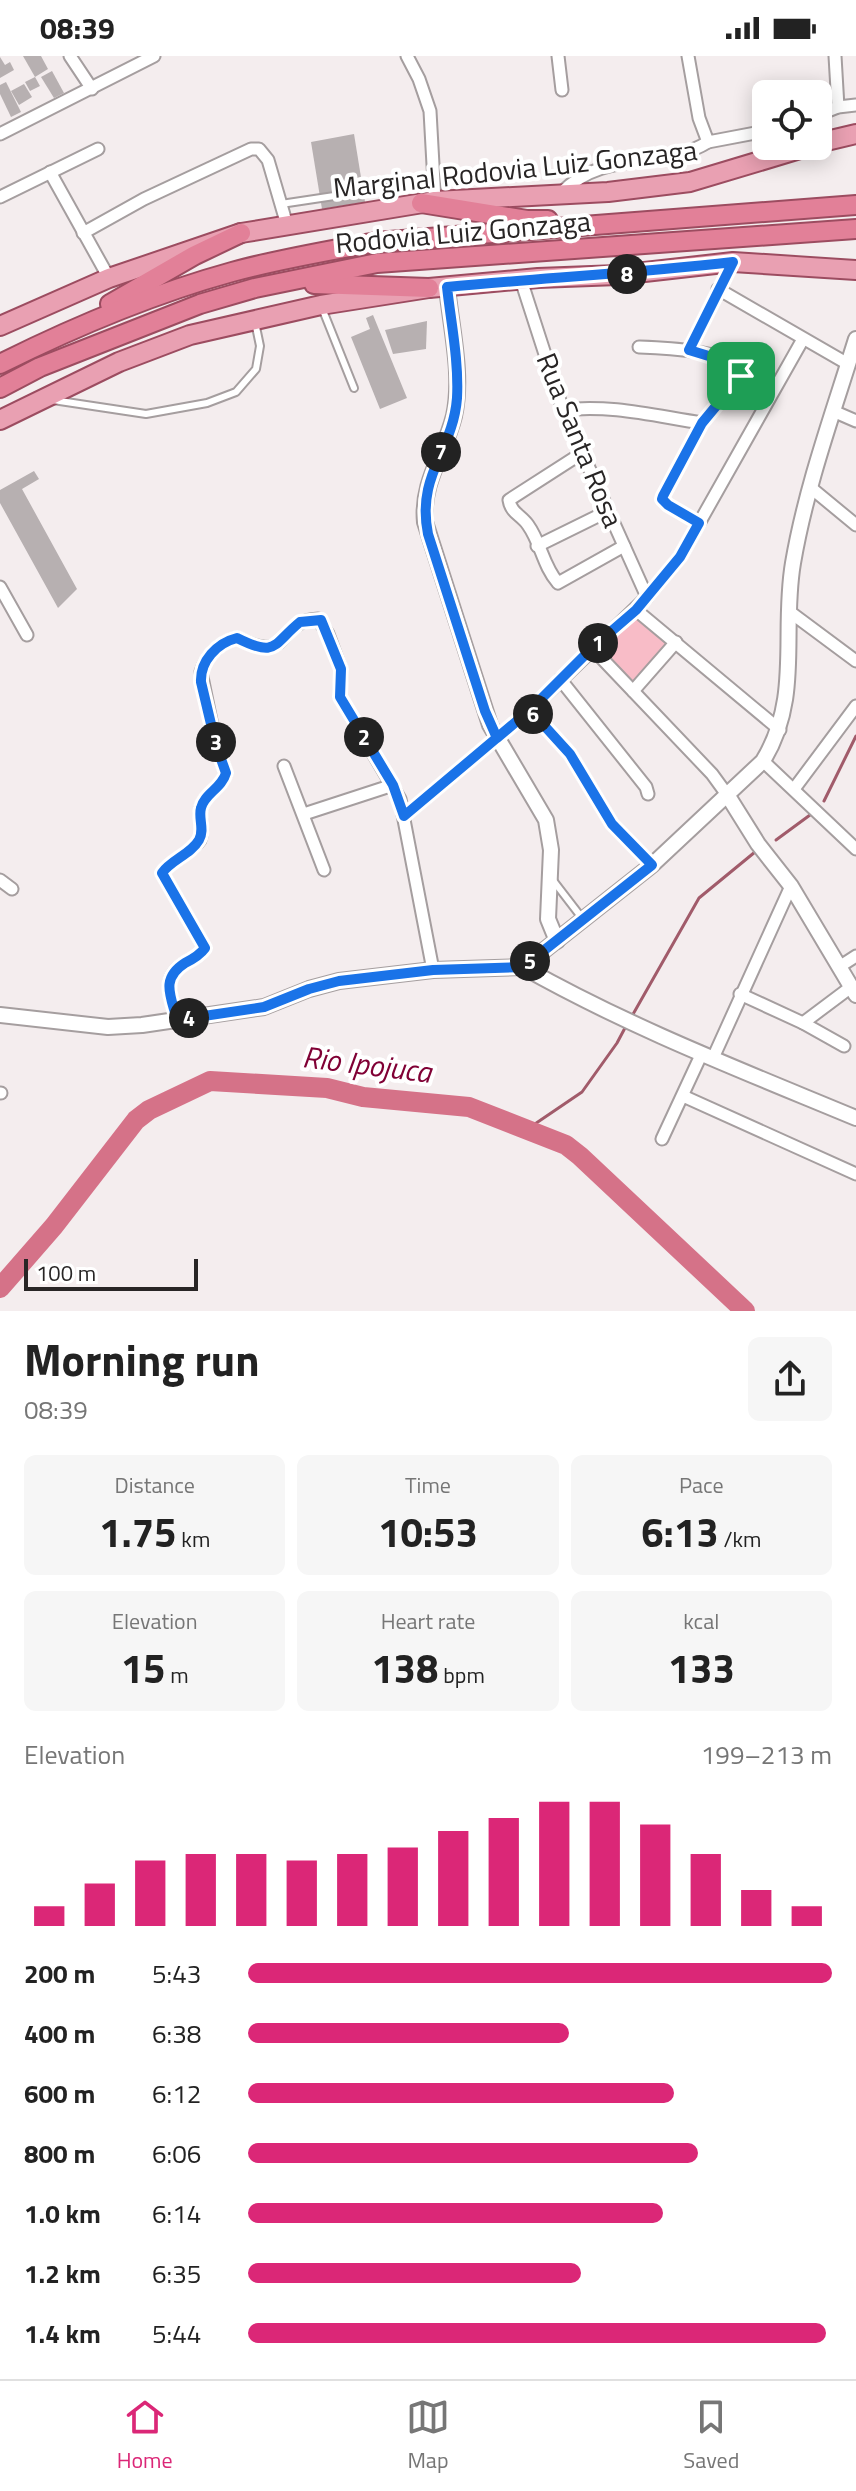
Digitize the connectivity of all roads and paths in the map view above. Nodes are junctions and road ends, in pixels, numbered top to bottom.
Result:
1 (70, 56) edge
2 (154, 56) edge
3 (407, 56) edge
4 (558, 56) edge
5 (688, 56) edge
6 (835, 56) edge
7 (92, 89) junction
8 (562, 90) dead end
9 (856, 105) edge
10 (838, 107) junction
11 (832, 109) edge
12 (752, 133) edge
13 (0, 134) edge
14 (856, 134) edge
15 (714, 140) junction
16 (832, 140) edge
17 (98, 149) dead end
18 (763, 160) edge
19 (50, 172) junction
20 (434, 181) junction
21 (561, 193) junction
22 (0, 197) edge
23 (428, 202) junction
24 (281, 204) junction
25 (856, 205) edge
26 (671, 220) junction
27 (287, 225) junction
28 (856, 229) edge
29 (83, 233) junction
30 (241, 233) junction
31 (733, 262) junction
32 (856, 270) edge
33 (109, 278) junction
34 (521, 280) junction
35 (438, 288) junction
36 (718, 289) junction
37 (321, 305) junction
38 (254, 318) junction
39 (0, 326) edge
40 (140, 326) junction
41 (803, 339) junction
42 (856, 339) edge
43 (639, 347) dead end
44 (689, 350) junction
45 (0, 364) edge
46 (848, 364) junction
47 (742, 370) joint
48 (0, 388) edge
49 (354, 388) dead end
50 (42, 398) junction
51 (563, 410) junction
52 (833, 411) junction
53 (0, 420) edge
54 (856, 421) edge
55 (702, 423) junction
56 (582, 453) junction
57 (810, 487) junction
58 (608, 511) junction
59 (699, 523) junction
60 (856, 525) edge
61 (537, 546) junction
62 (624, 546) junction
63 (0, 587) edge
64 (647, 597) junction
65 (636, 610) junction
66 (790, 612) junction
67 (27, 635) dead end
68 (676, 642) junction
69 (592, 648) junction
70 (856, 661) edge
71 (560, 679) junction
72 (633, 691) junction
73 (856, 706) edge
74 (530, 710) junction
75 (780, 730) junction
76 (497, 738) junction
77 (763, 761) junction
78 (284, 766) dead end
79 (393, 785) junction
80 (794, 789) junction
81 (648, 794) dead end
82 (728, 796) junction
83 (304, 814) junction
84 (404, 816) junction
85 (856, 849) edge
86 (652, 865) junction
87 (324, 870) dead end
88 (550, 876) junction
89 (0, 880) edge
90 (791, 886) junction
91 (12, 889) dead end
92 (584, 921) junction
93 (557, 941) junction
94 (856, 956) edge
95 (523, 967) junction
96 (839, 967) junction
97 (433, 970) junction
98 (854, 991) edge
99 (740, 994) junction
100 (0, 1015) edge
101 (177, 1020) junction
102 (803, 1023) junction
103 (844, 1046) dead end
104 (707, 1056) junction
105 (683, 1096) junction
106 (856, 1118) edge
107 (662, 1139) dead end
108 (856, 1174) edge

1 - 7 street
2 - 7 street
3 - 20 street
4 - 8 street
5 - 15 street
6 - 10 street
7 - 13 street
9 - 10 street
10 - 11 street
12 - 15 street
14 - 16 main road
15 - 21 street
17 - 19 street
18 - 21 main road, Marginal Rodovia Luiz Gonzaga
19 - 22 street
19 - 29 street
20 - 23 street
20 - 24 lane
21 - 23 main road, Marginal Rodovia Luiz Gonzaga
23 - 26 highway
23 - 27 main road, Marginal Rodovia Luiz Gonzaga
24 - 27 street
24 - 29 street
25 - 26 highway, Rodovia Luiz Gonzaga
26 - 45 highway, Rodovia Luiz Gonzaga
27 - 30 main road, Marginal Rodovia Luiz Gonzaga
28 - 40 highway, Rodovia Luiz Gonzaga
29 - 33 street
30 - 33 main road, Marginal Rodovia Luiz Gonzaga
30 - 45 highway
31 - 32 main road
31 - 34 main road
31 - 36 street
33 - 39 main road, Marginal Rodovia Luiz Gonzaga
34 - 35 main road
34 - 51 street, Rua Santa Rosa
35 - 37 main road
35 - 40 highway
35 - 76 street
36 - 41 street
36 - 44 street
37 - 38 main road
37 - 49 lane
38 - 50 main road
38 - 50 lane
40 - 48 highway, Rodovia Luiz Gonzaga
41 - 46 street
41 - 59 street
42 - 46 street
43 - 44 street
44 - 47 street
46 - 52 street
47 - 55 lane
50 - 53 main road
51 - 55 street
51 - 56 street, Rua Santa Rosa
52 - 54 street
52 - 57 street
55 - 59 lane
56 - 58 street, Rua Santa Rosa
56 - 61 street
57 - 60 street
57 - 66 street
58 - 61 street
58 - 62 street, Rua Santa Rosa
59 - 64 street
61 - 62 street
62 - 64 street, Rua Santa Rosa
63 - 67 street
64 - 65 street
65 - 68 street
65 - 69 street
66 - 70 street
66 - 75 street
68 - 72 street
68 - 75 street
69 - 71 street
69 - 72 street
71 - 74 street
71 - 81 street
72 - 82 street
73 - 80 street
74 - 76 street
74 - 86 street
75 - 77 street
76 - 84 street
76 - 88 street
77 - 80 street
77 - 82 street
78 - 83 street
79 - 83 street
79 - 84 street
79 - 101 street
80 - 85 street
82 - 86 street
82 - 90 street
83 - 87 street
84 - 97 street
86 - 92 street
88 - 92 lane
88 - 93 street
89 - 91 street
90 - 96 street
90 - 99 street
92 - 93 street
93 - 95 street
94 - 96 street
95 - 97 street
95 - 104 street
96 - 98 street
97 - 101 street
98 - 102 street
99 - 102 street
99 - 104 street
100 - 101 street
102 - 103 street
104 - 105 street
104 - 106 street
105 - 107 street
105 - 108 street

